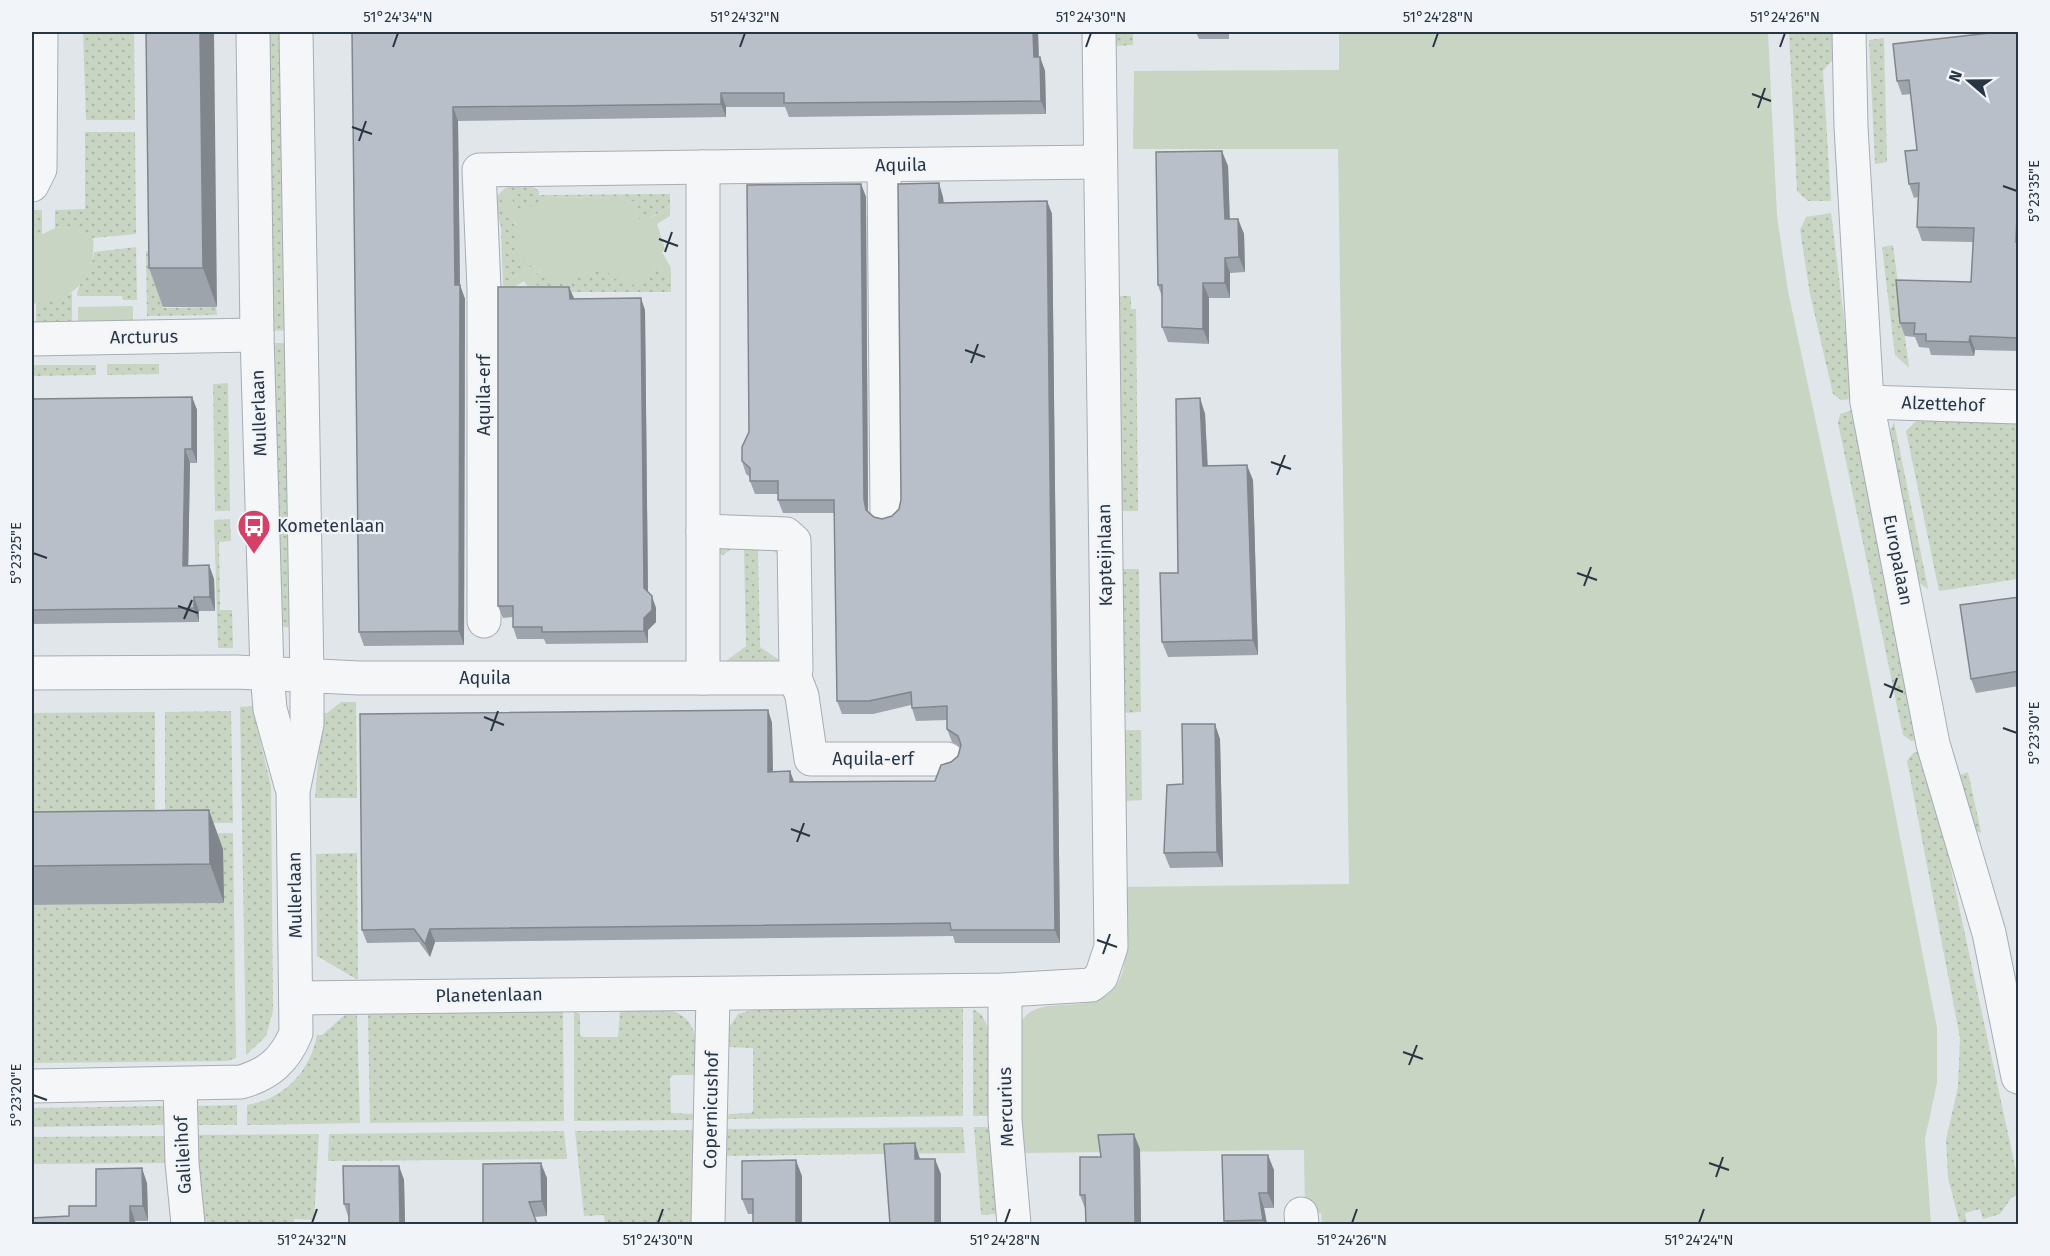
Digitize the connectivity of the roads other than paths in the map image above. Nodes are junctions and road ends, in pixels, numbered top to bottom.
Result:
1 (41, 32) edge
2 (253, 32) edge
3 (296, 32) edge
4 (1099, 32) edge
5 (1849, 32) edge
6 (1099, 162) junction
7 (884, 165) junction
8 (703, 167) junction
9 (479, 170) joint
10 (32, 185) edge
11 (257, 335) junction
12 (32, 339) edge
13 (1867, 402) junction
14 (2019, 407) edge
15 (887, 513) dead end
16 (703, 531) junction
17 (484, 621) dead end
18 (32, 673) edge
19 (267, 673) junction
20 (794, 675) junction
21 (307, 677) junction
22 (703, 678) junction
23 (947, 759) dead end
24 (293, 791) junction
25 (1005, 990) junction
26 (713, 995) junction
27 (296, 998) junction
28 (2019, 1077) edge
29 (180, 1084) junction
30 (32, 1086) edge
31 (188, 1224) edge
32 (708, 1224) edge
33 (1014, 1224) edge

1 - 10 street
2 - 11 street, Mullerlaan
3 - 21 street, Mullerlaan
4 - 6 street, Kapteijnlaan
5 - 13 street, Europalaan
6 - 7 street, Aquila
6 - 25 street, Kapteijnlaan
7 - 8 street, Aquila
7 - 15 street
8 - 9 street, Aquila
8 - 16 street
9 - 17 street, Aquila-erf
11 - 12 street, Arcturus
11 - 19 street, Mullerlaan
13 - 14 street, Alzettehof
13 - 28 street, Europalaan
16 - 20 street
16 - 22 street
18 - 19 street
19 - 21 street, Aquila
19 - 24 street, Mullerlaan
20 - 22 street, Aquila
20 - 23 street, Aquila-erf
21 - 22 street, Aquila
21 - 24 street, Mullerlaan
24 - 27 street, Mullerlaan
25 - 26 street, Planetenlaan
25 - 33 street, Mercurius
26 - 27 street, Planetenlaan
26 - 32 street, Copernicushof
27 - 29 street
29 - 30 street
29 - 31 street, Galileihof

